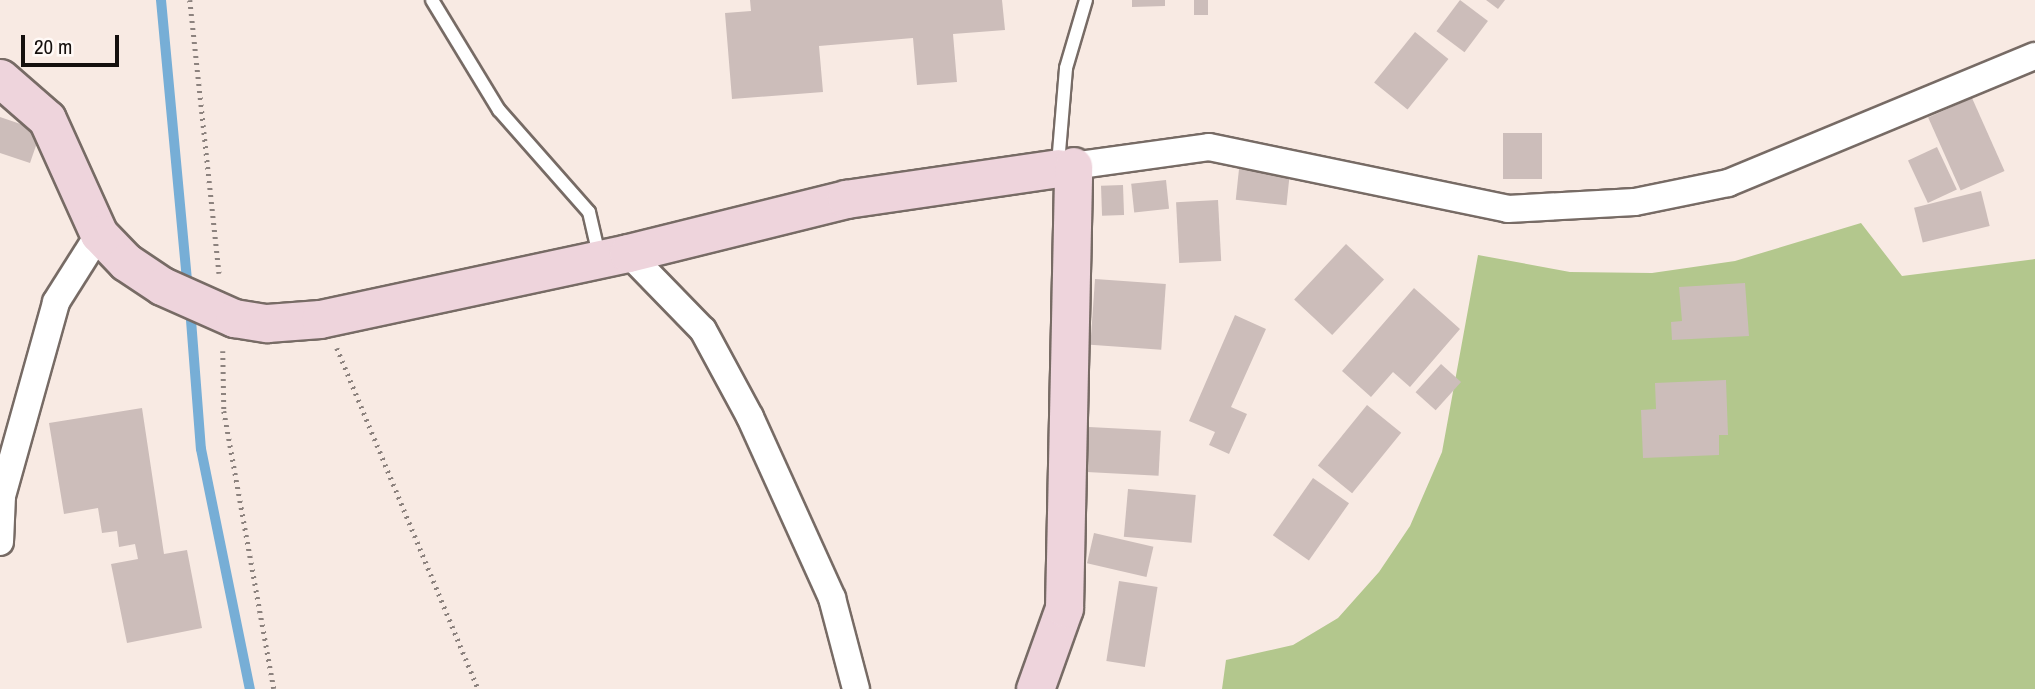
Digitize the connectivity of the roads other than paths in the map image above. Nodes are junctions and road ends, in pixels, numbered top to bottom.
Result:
1 (432, 0) edge
2 (1086, 0) edge
3 (2035, 56) edge
4 (0, 78) edge
5 (1065, 167) junction
6 (99, 234) junction
7 (614, 256) junction
8 (0, 542) edge
9 (856, 689) edge
10 (1035, 689) edge

1 - 7 lane
2 - 5 lane
3 - 5 street
4 - 6 street
5 - 7 street
5 - 10 street
6 - 7 street
6 - 8 street
7 - 9 street

